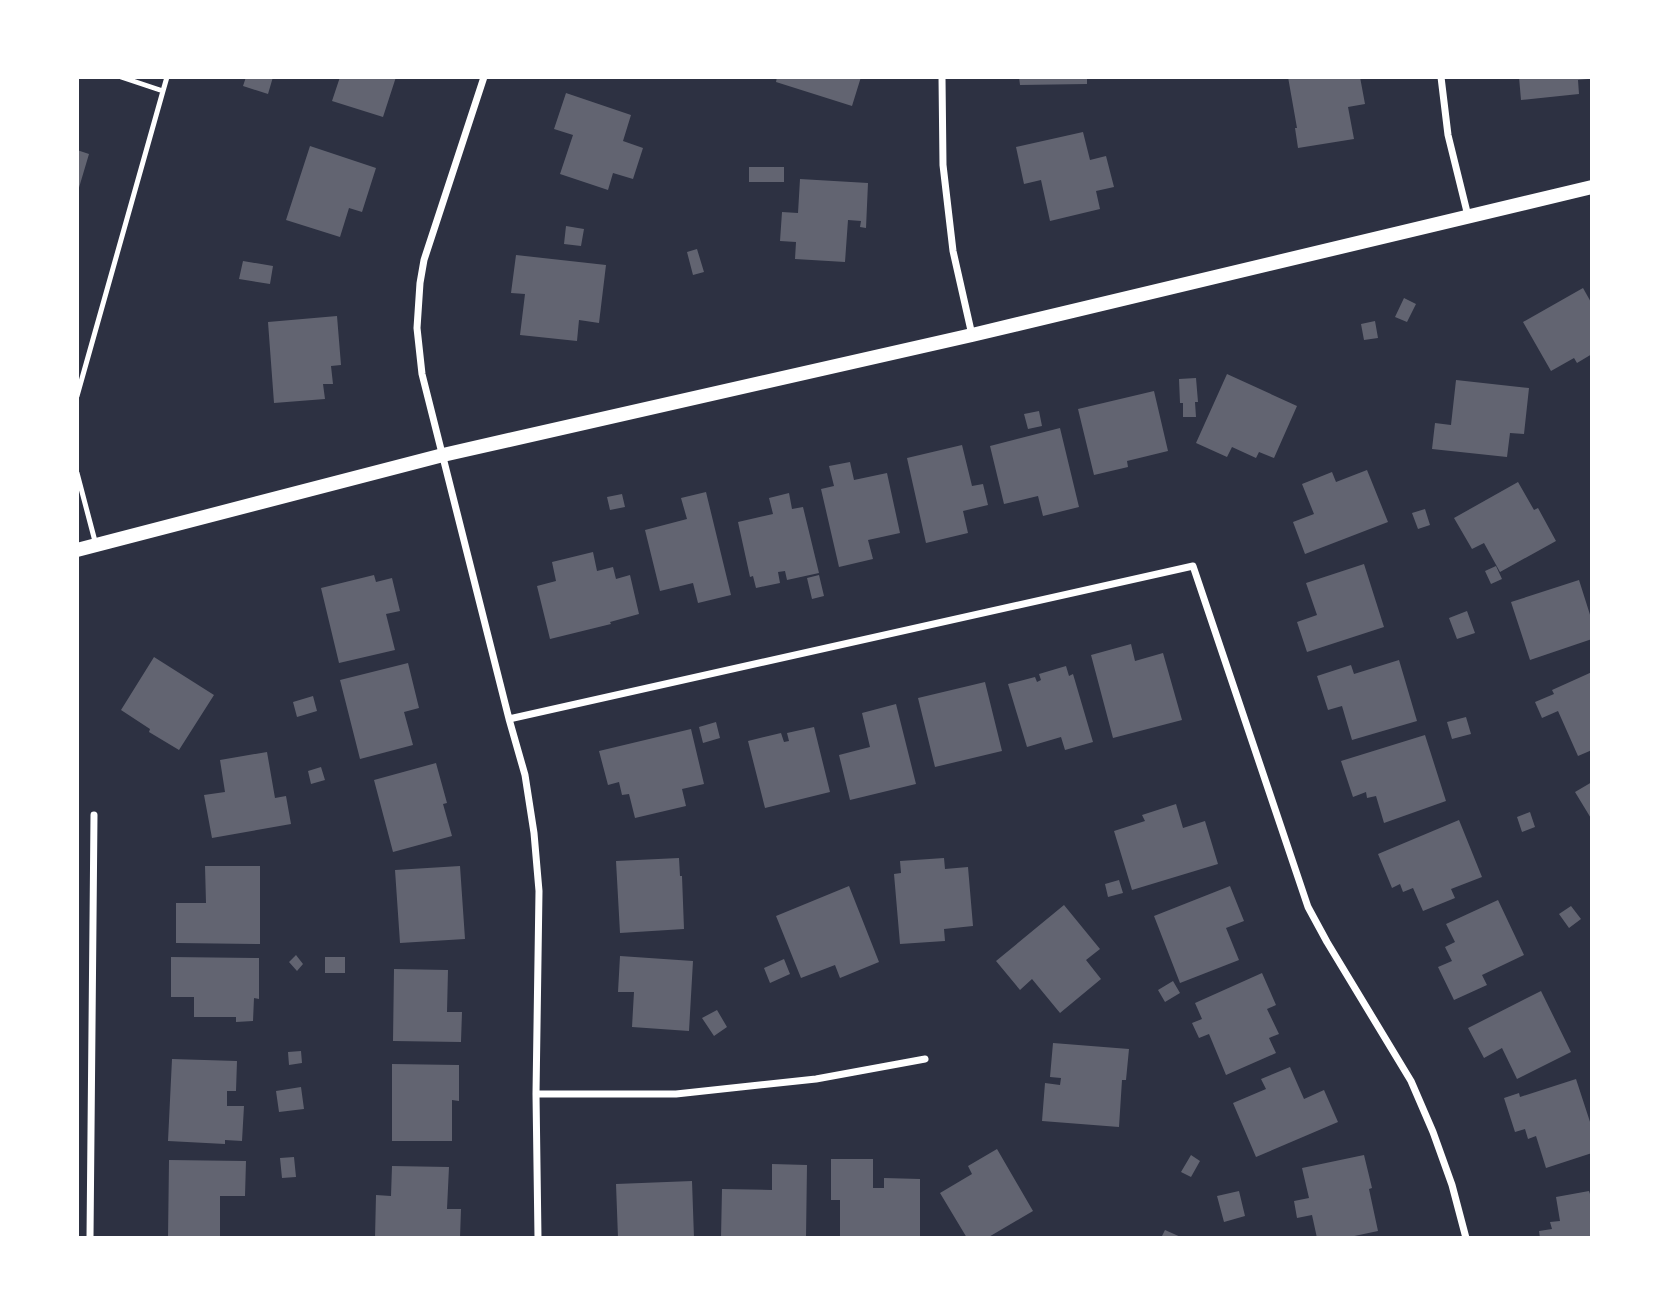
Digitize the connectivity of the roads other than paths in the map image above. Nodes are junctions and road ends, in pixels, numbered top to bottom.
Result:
1 (121, 77) edge
2 (167, 77) edge
3 (484, 77) edge
4 (942, 77) edge
5 (1441, 77) edge
6 (163, 92) junction
7 (1592, 187) edge
8 (1468, 217) junction
9 (972, 335) junction
10 (77, 396) edge
11 (443, 455) junction
12 (77, 473) edge
13 (96, 545) junction
14 (77, 550) edge
15 (509, 719) junction
16 (94, 815) dead end
17 (926, 1059) dead end
18 (536, 1094) junction
19 (90, 1238) edge
20 (538, 1238) edge
21 (1466, 1238) edge

1 - 6 lane
2 - 6 lane
3 - 11 street
4 - 9 street
5 - 8 street
6 - 10 lane
7 - 8 main road
8 - 9 main road
9 - 11 main road
11 - 13 main road
11 - 15 street
12 - 13 lane
13 - 14 main road
15 - 18 street
15 - 21 street
16 - 19 street
17 - 18 street
18 - 20 street

